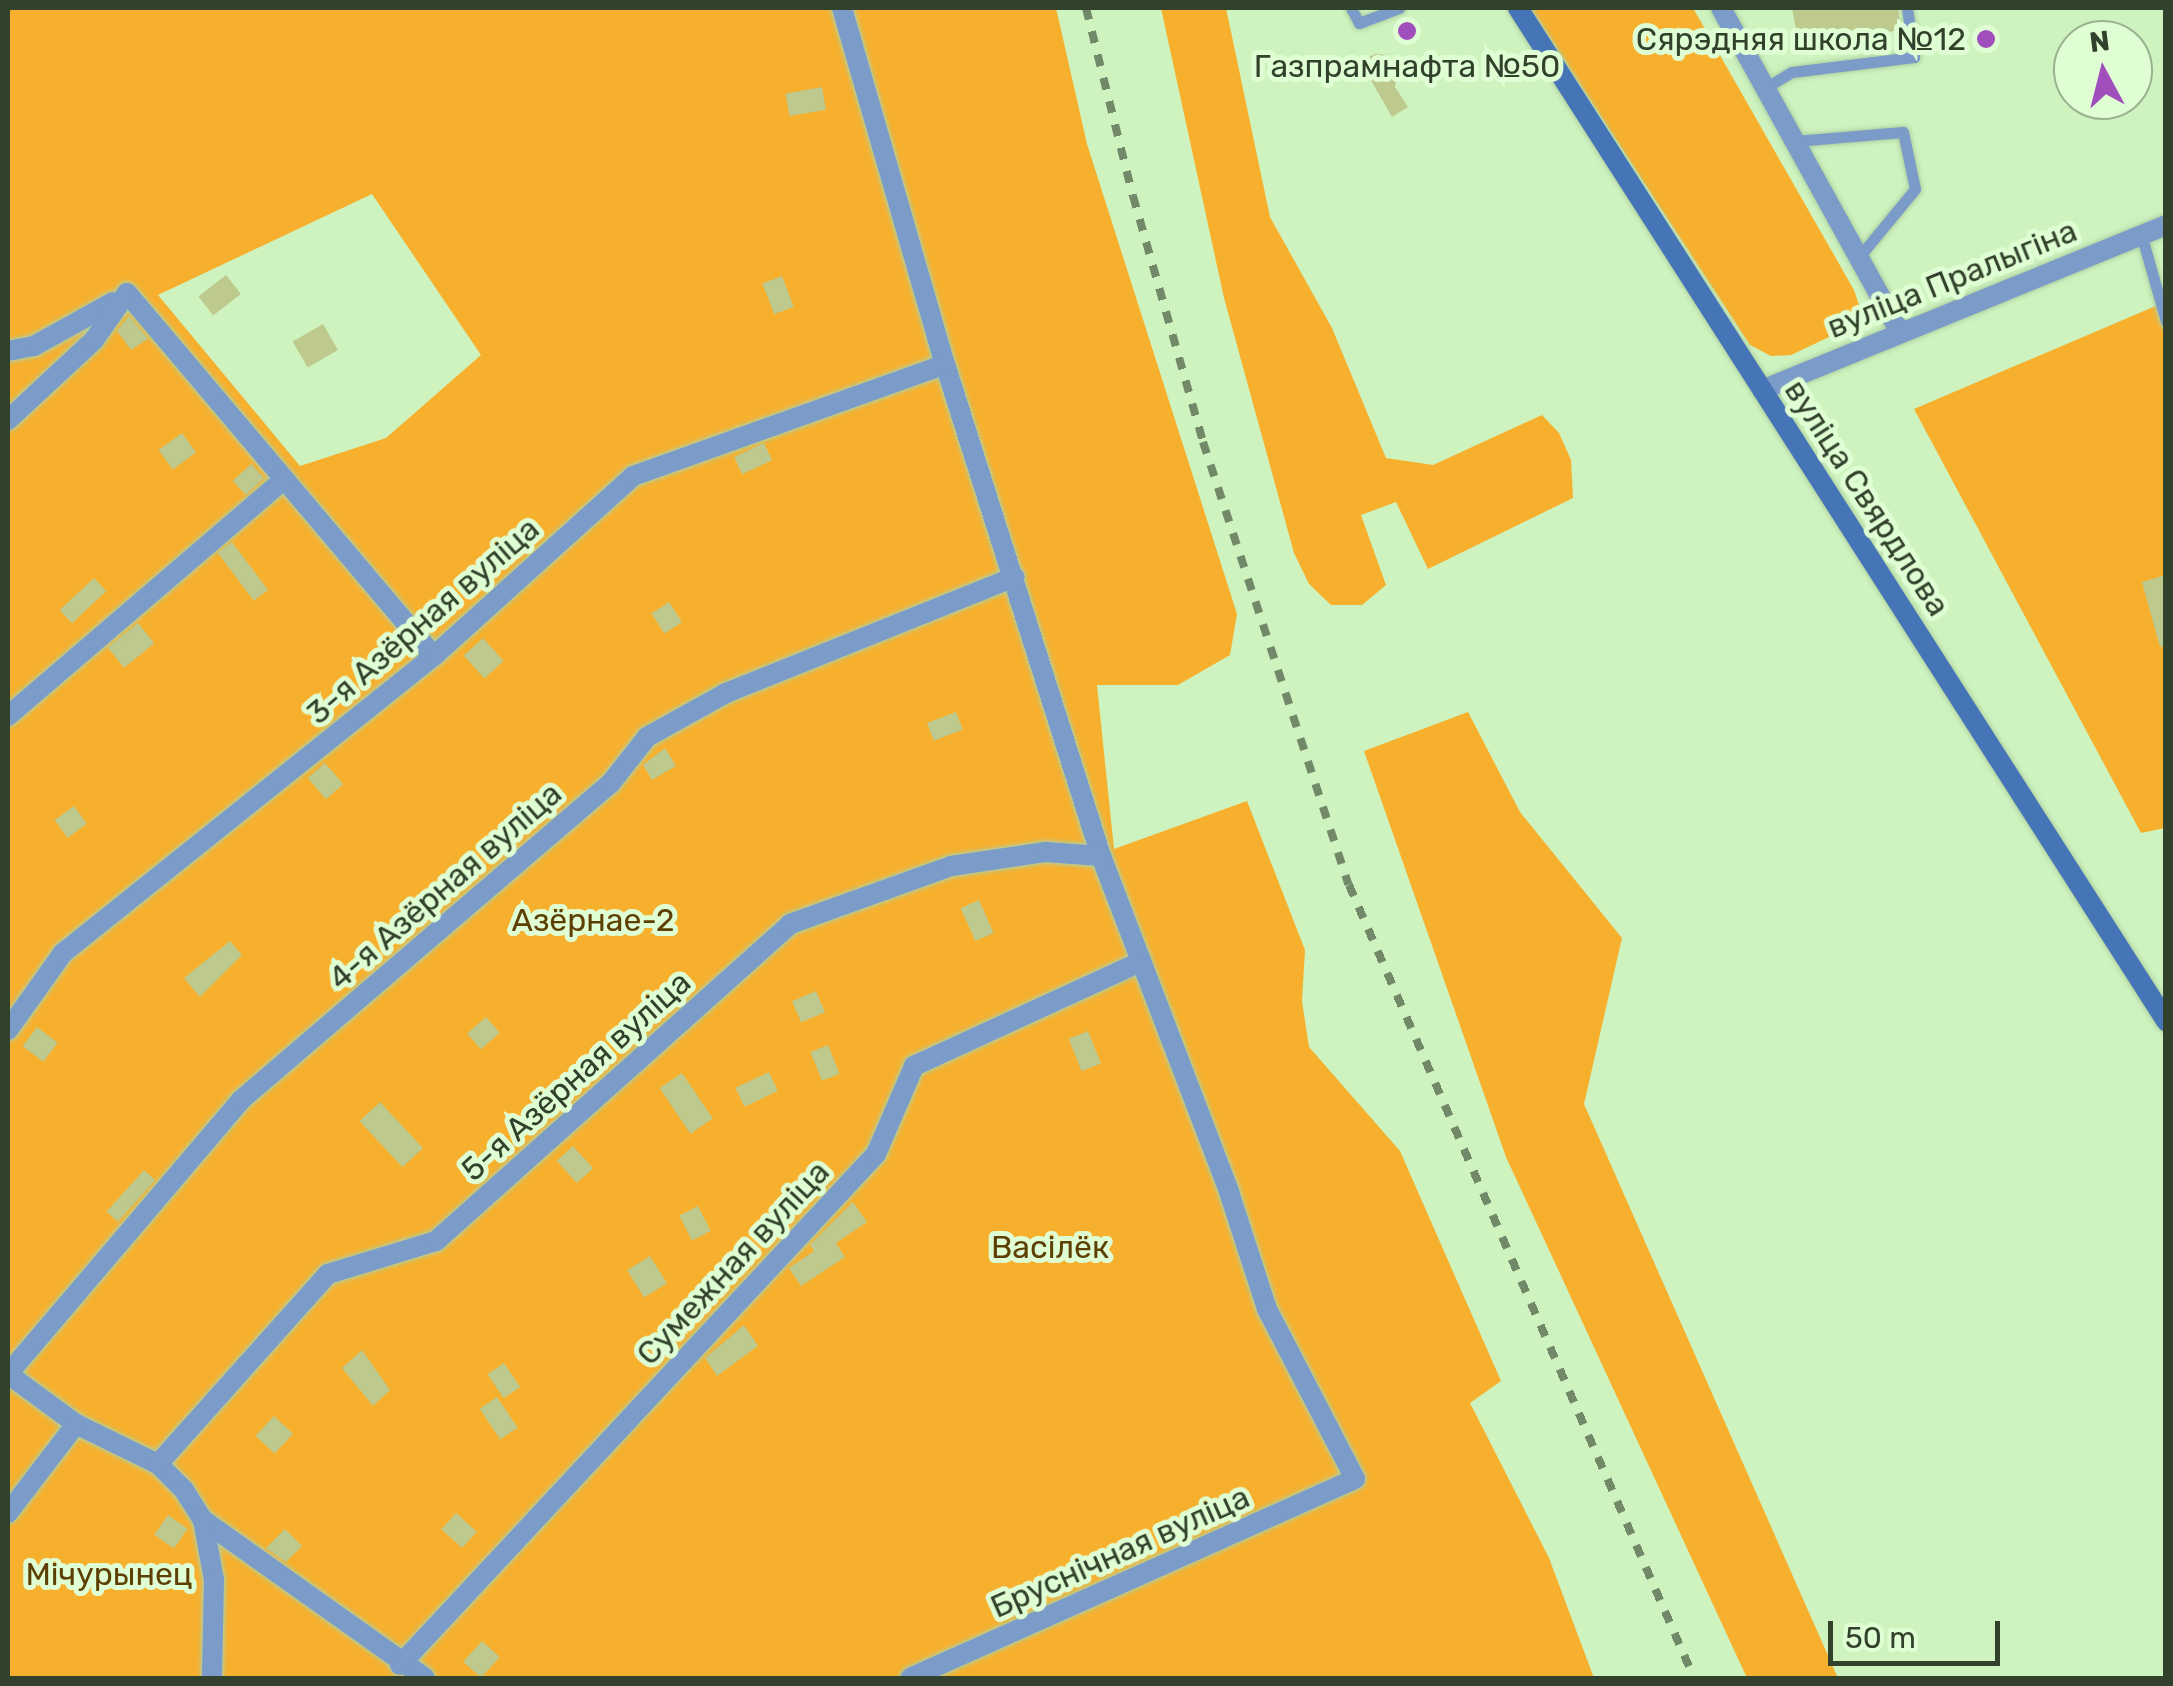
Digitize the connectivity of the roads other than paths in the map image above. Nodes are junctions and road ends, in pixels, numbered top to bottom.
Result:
1 (842, 8) edge
2 (1351, 8) edge
3 (1399, 8) edge
4 (1518, 8) edge
5 (1721, 8) edge
6 (1907, 8) edge
7 (1766, 88) junction
8 (1795, 141) junction
9 (2166, 225) edge
10 (2141, 234) junction
11 (1859, 257) junction
12 (128, 293) junction
13 (2166, 321) edge
14 (1900, 332) junction
15 (8, 351) edge
16 (945, 364) junction
17 (1762, 390) junction
18 (8, 420) edge
19 (283, 480) junction
20 (1014, 577) junction
21 (434, 656) junction
22 (8, 716) edge
23 (1101, 856) junction
24 (1138, 963) junction
25 (2166, 1020) edge
26 (8, 1030) edge
27 (8, 1374) edge
28 (76, 1424) junction
29 (158, 1464) junction
30 (8, 1512) edge
31 (202, 1520) junction
32 (400, 1664) junction
33 (207, 1673) edge
34 (425, 1678) edge
35 (910, 1678) edge

1 - 16 street
2 - 3 lane
4 - 17 main road, вуліца Свярдлова
5 - 7 street
6 - 7 lane
7 - 8 street
8 - 11 street
8 - 11 lane
9 - 10 street, вуліца Пралыгіна
10 - 13 lane
10 - 14 street, вуліца Пралыгіна
11 - 14 street
12 - 15 street
12 - 18 street
12 - 19 street
14 - 17 street, вуліца Пралыгіна
16 - 20 street
16 - 21 street, 3-я Азёрная вуліца
17 - 25 main road, вуліца Свярдлова
19 - 21 street
19 - 22 street
20 - 23 street
20 - 27 street, 4-я Азёрная вуліца
21 - 26 street, 3-я Азёрная вуліца
23 - 24 street
23 - 29 street, 5-я Азёрная вуліца
24 - 32 street, Сумежная вуліца
24 - 35 street, Бруснічная вуліца
27 - 28 street
28 - 29 street
28 - 30 street
29 - 31 street
31 - 32 street
31 - 33 street
32 - 34 street

